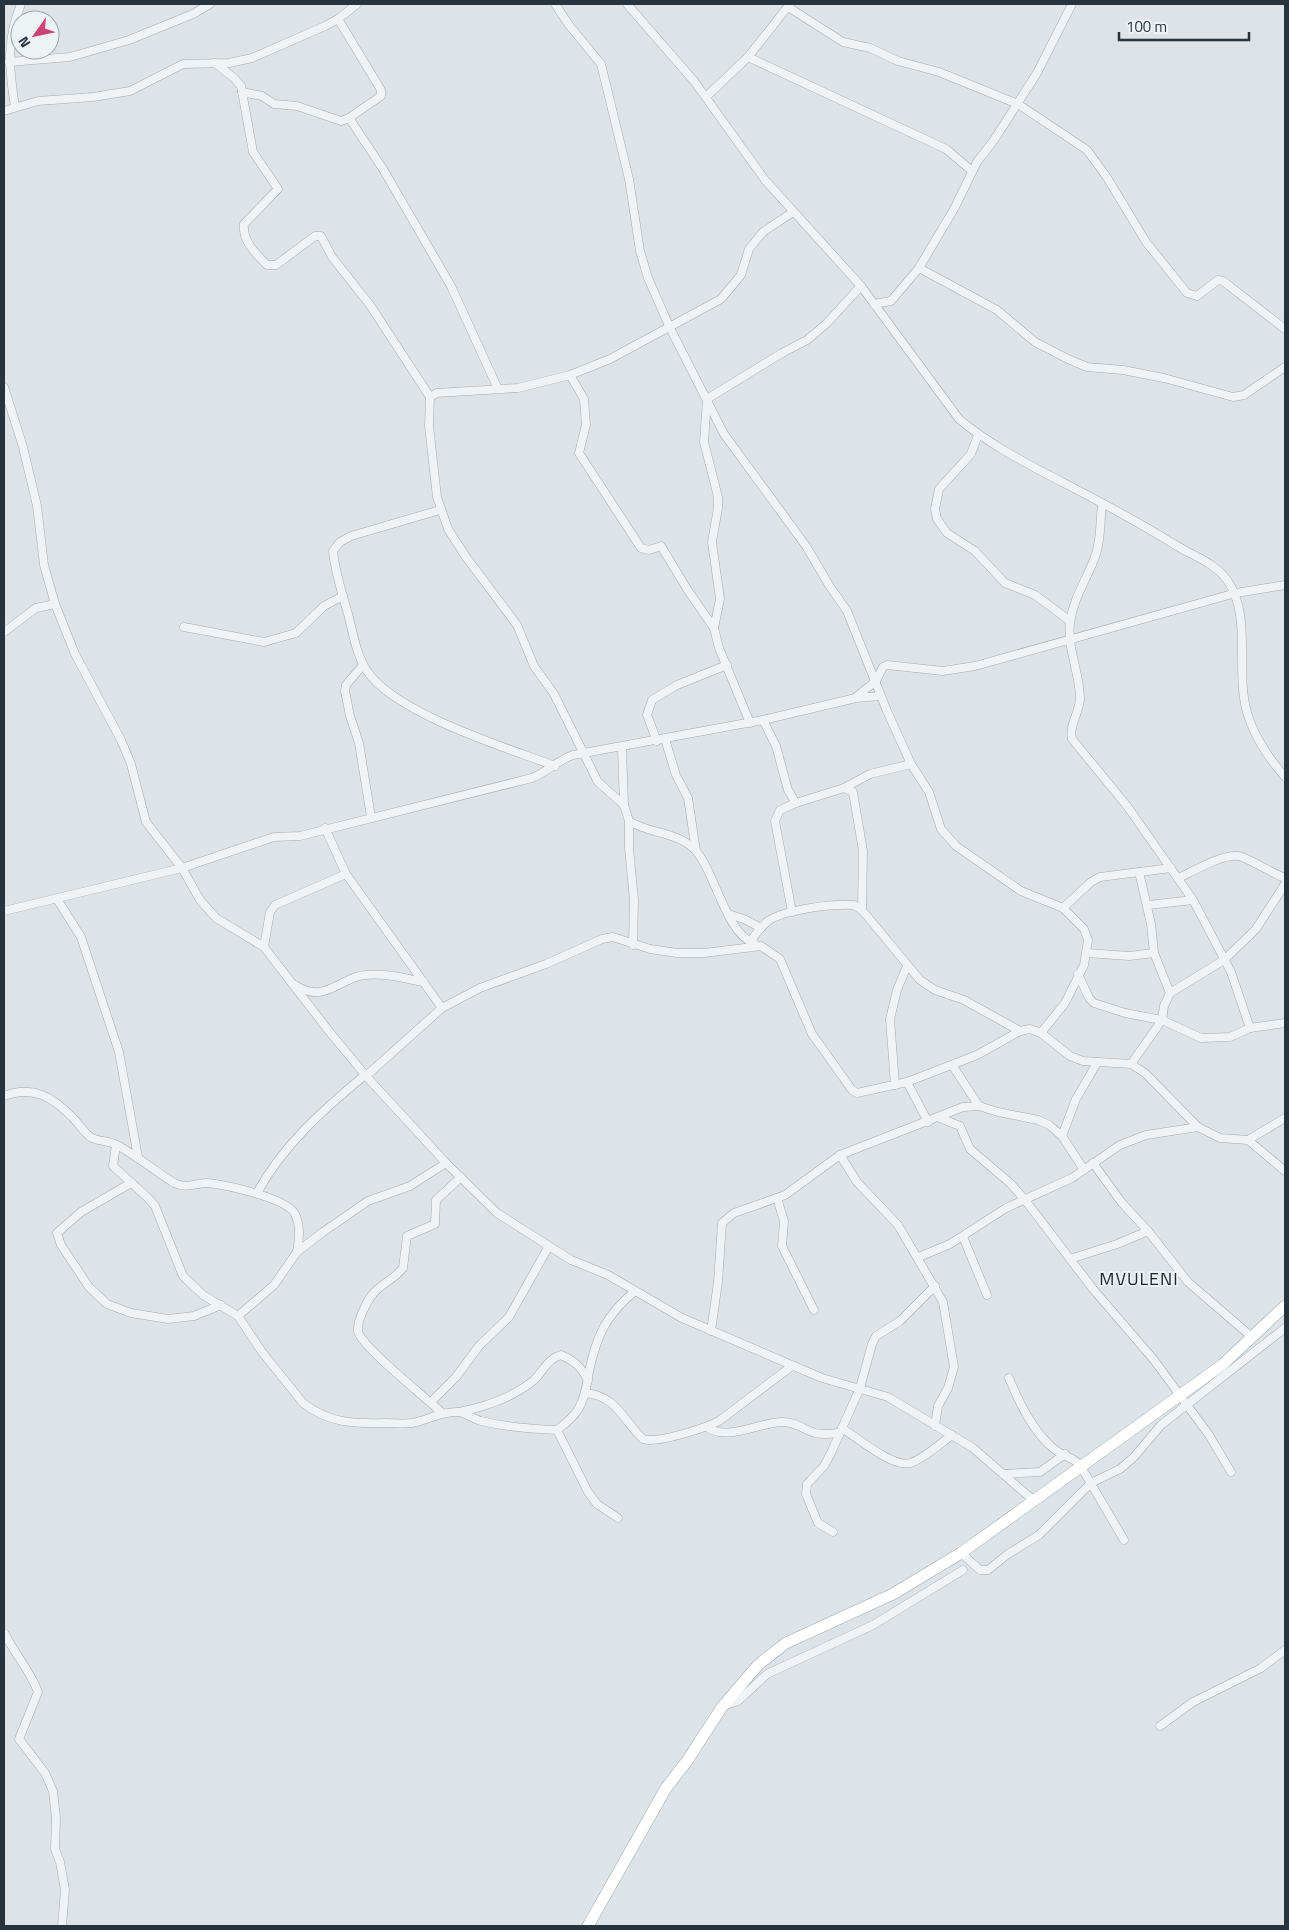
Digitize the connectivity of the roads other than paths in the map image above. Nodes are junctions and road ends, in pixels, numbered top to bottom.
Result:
1 (21, 4) edge
2 (210, 4) edge
3 (357, 4) edge
4 (555, 4) edge
5 (627, 4) edge
6 (1072, 4) edge
7 (789, 5) edge
8 (338, 19) junction
9 (748, 57) junction
10 (9, 62) junction
11 (215, 63) junction
12 (242, 92) junction
13 (706, 97) junction
14 (1018, 104) junction
15 (15, 107) junction
16 (4, 111) edge
17 (349, 118) junction
18 (972, 171) junction
19 (793, 212) junction
20 (919, 268) junction
21 (861, 286) junction
22 (874, 304) junction
23 (670, 328) junction
24 (1285, 329) edge
25 (1285, 367) edge
26 (570, 375) junction
27 (4, 387) edge
28 (498, 389) junction
29 (430, 397) junction
30 (708, 400) junction
31 (978, 435) junction
32 (1102, 504) junction
33 (440, 510) junction
34 (1285, 585) edge
35 (1236, 593) junction
36 (343, 596) junction
37 (55, 604) junction
38 (1070, 622) junction
39 (184, 627) dead end
40 (714, 628) junction
41 (4, 632) edge
42 (1069, 640) junction
43 (363, 665) junction
44 (727, 665) junction
45 (876, 681) junction
46 (880, 696) junction
47 (856, 698) junction
48 (763, 720) junction
49 (750, 723) junction
50 (661, 740) junction
51 (622, 748) junction
52 (584, 755) junction
53 (911, 764) junction
54 (555, 766) junction
55 (1285, 777) edge
56 (854, 783) junction
57 (844, 788) junction
58 (853, 792) junction
59 (796, 803) junction
60 (624, 805) junction
61 (371, 817) junction
62 (629, 821) junction
63 (325, 828) junction
64 (696, 851) junction
65 (182, 868) junction
66 (1171, 868) junction
67 (1139, 872) junction
68 (346, 874) junction
69 (1179, 878) junction
70 (1285, 878) edge
71 (1285, 884) edge
72 (57, 898) junction
73 (1193, 900) junction
74 (1148, 906) junction
75 (1063, 908) junction
76 (862, 910) junction
77 (4, 912) edge
78 (792, 912) junction
79 (728, 914) junction
80 (761, 928) junction
81 (750, 942) junction
82 (633, 945) junction
83 (761, 946) junction
84 (264, 947) junction
85 (1087, 953) junction
86 (1154, 953) junction
87 (1224, 960) junction
88 (907, 966) junction
89 (1078, 974) junction
90 (423, 982) junction
91 (291, 983) junction
92 (1170, 993) junction
93 (442, 1008) junction
94 (1162, 1020) junction
95 (1285, 1023) edge
96 (1250, 1028) junction
97 (1020, 1031) junction
98 (1041, 1033) junction
99 (1097, 1062) junction
100 (1131, 1064) junction
101 (952, 1065) junction
102 (365, 1075) junction
103 (907, 1082) junction
104 (895, 1085) junction
105 (966, 1088) junction
106 (4, 1096) edge
107 (979, 1106) junction
108 (963, 1107) junction
109 (940, 1118) junction
110 (1285, 1118) edge
111 (928, 1122) junction
112 (1198, 1128) junction
113 (1062, 1136) junction
114 (1248, 1140) junction
115 (116, 1145) junction
116 (840, 1155) junction
117 (138, 1157) junction
118 (446, 1163) junction
119 (1093, 1163) junction
120 (1084, 1170) junction
121 (1285, 1170) edge
122 (460, 1177) junction
123 (131, 1182) junction
124 (257, 1193) junction
125 (777, 1198) junction
126 (1025, 1200) junction
127 (1148, 1230) junction
128 (963, 1237) junction
129 (549, 1246) junction
130 (297, 1252) junction
131 (919, 1257) junction
132 (1070, 1259) junction
133 (935, 1286) junction
134 (635, 1290) junction
135 (987, 1295) dead end
136 (221, 1305) junction
137 (1285, 1306) edge
138 (814, 1310) dead end
139 (238, 1316) junction
140 (1285, 1328) edge
141 (711, 1331) junction
142 (1253, 1338) junction
143 (792, 1366) junction
144 (1223, 1370) junction
145 (1009, 1378) dead end
146 (588, 1380) junction
147 (860, 1388) junction
148 (585, 1393) junction
149 (1180, 1395) junction
150 (431, 1402) junction
151 (1187, 1405) junction
152 (459, 1412) junction
153 (442, 1414) junction
154 (936, 1426) junction
155 (707, 1427) junction
156 (557, 1430) junction
157 (840, 1430) junction
158 (952, 1435) junction
159 (1065, 1454) junction
160 (1080, 1465) junction
161 (1231, 1472) dead end
162 (1003, 1474) junction
163 (1091, 1483) junction
164 (1033, 1500) junction
165 (618, 1518) dead end
166 (833, 1532) dead end
167 (1124, 1540) dead end
168 (964, 1557) junction
169 (963, 1570) junction
170 (980, 1570) junction
171 (5, 1634) dead end
172 (1285, 1650) edge
173 (722, 1707) junction
174 (1160, 1726) dead end
175 (62, 1926) edge
176 (588, 1926) edge

1 - 10 street
2 - 10 street
3 - 8 street
4 - 23 street
5 - 13 street
6 - 14 street
7 - 9 street
7 - 14 street
8 - 11 street
8 - 17 street
9 - 13 street
9 - 18 street
10 - 15 street
11 - 12 street
11 - 15 street
12 - 17 street
12 - 29 street
13 - 19 street
14 - 18 street
14 - 24 street
15 - 16 street
17 - 28 street
18 - 20 street
19 - 21 street
19 - 23 street
20 - 22 street
20 - 25 street
21 - 22 street
21 - 30 street
22 - 31 street
23 - 26 street
23 - 30 street
26 - 28 street
26 - 40 street
27 - 37 street
28 - 29 street
29 - 33 street
30 - 40 street
30 - 45 street
31 - 32 street
31 - 38 street
32 - 35 street
32 - 38 street
33 - 36 street
33 - 52 street
34 - 35 street
35 - 42 street
35 - 55 street
36 - 39 street
36 - 43 street
37 - 41 street
37 - 65 street
38 - 42 street
40 - 44 street
42 - 45 street
42 - 66 street
43 - 54 street
43 - 61 street
44 - 49 street
44 - 50 street
45 - 46 street
45 - 47 street
46 - 47 street
46 - 53 street
47 - 48 street
48 - 49 street
48 - 59 street
49 - 50 street
50 - 51 street
50 - 64 street
51 - 52 street
51 - 60 street
52 - 54 street
52 - 60 street
53 - 56 street
53 - 75 street
54 - 61 street
56 - 57 street
56 - 58 street
57 - 58 street
57 - 59 street
58 - 76 street
59 - 78 street
60 - 62 street
61 - 63 street
62 - 64 street
62 - 82 street
63 - 65 street
63 - 68 street
64 - 79 street
65 - 72 street
65 - 84 street
66 - 67 street
66 - 69 street
67 - 74 street
67 - 75 street
68 - 84 street
68 - 90 street
69 - 70 street
69 - 73 street
71 - 87 street
72 - 77 street
72 - 117 street
73 - 74 street
73 - 87 street
74 - 86 street
75 - 85 street
76 - 78 street
76 - 88 street
78 - 80 street
79 - 80 street
79 - 81 street
80 - 81 street
81 - 83 street
82 - 83 street
82 - 93 street
83 - 104 street
84 - 91 street
85 - 86 street
85 - 89 street
86 - 92 street
87 - 92 street
87 - 96 street
88 - 97 street
88 - 104 street
89 - 94 street
89 - 98 street
90 - 91 street
90 - 93 street
91 - 102 street
92 - 94 street
93 - 102 street
94 - 96 street
94 - 100 street
95 - 96 street
97 - 98 street
97 - 101 street
98 - 99 street
99 - 100 street
99 - 113 street
100 - 112 street
101 - 103 street
101 - 105 street
102 - 118 street
102 - 124 street
103 - 104 street
103 - 111 street
105 - 107 street
105 - 108 street
106 - 115 street
107 - 108 street
107 - 113 street
108 - 109 street
109 - 111 street
109 - 126 street
110 - 114 street
111 - 116 street
112 - 114 street
112 - 119 street
113 - 120 street
114 - 121 street
115 - 117 street
115 - 123 street
116 - 125 street
116 - 131 street
117 - 124 street
118 - 122 street
118 - 130 street
119 - 120 street
119 - 127 street
120 - 126 street
122 - 129 street
122 - 150 street
123 - 136 street
123 - 136 street
124 - 130 street
125 - 138 street
125 - 141 street
126 - 128 street
126 - 132 street
127 - 132 street
127 - 142 street
128 - 131 street
128 - 135 street
129 - 134 street
129 - 150 street
130 - 139 street
131 - 133 street
132 - 149 street
133 - 147 street
133 - 154 street
134 - 141 street
134 - 146 street
136 - 139 street
137 - 142 main road
139 - 153 street
140 - 144 street
141 - 143 street
142 - 144 main road
143 - 147 street
143 - 155 street
144 - 149 main road
144 - 151 street
145 - 159 street
146 - 148 street
146 - 152 street
147 - 154 street
147 - 157 street
148 - 155 street
148 - 156 street
149 - 151 street
149 - 160 main road
150 - 153 street
151 - 161 street
151 - 163 street
152 - 153 street
152 - 156 street
154 - 158 street
155 - 157 street
156 - 165 street
157 - 158 street
157 - 166 street
158 - 162 street
159 - 160 street
159 - 162 street
160 - 163 street
160 - 164 main road
162 - 164 street
163 - 167 street
163 - 170 street
164 - 168 main road
168 - 169 street
168 - 170 street
168 - 173 main road
169 - 170 street
169 - 173 street
171 - 175 street
172 - 174 street
173 - 176 main road

